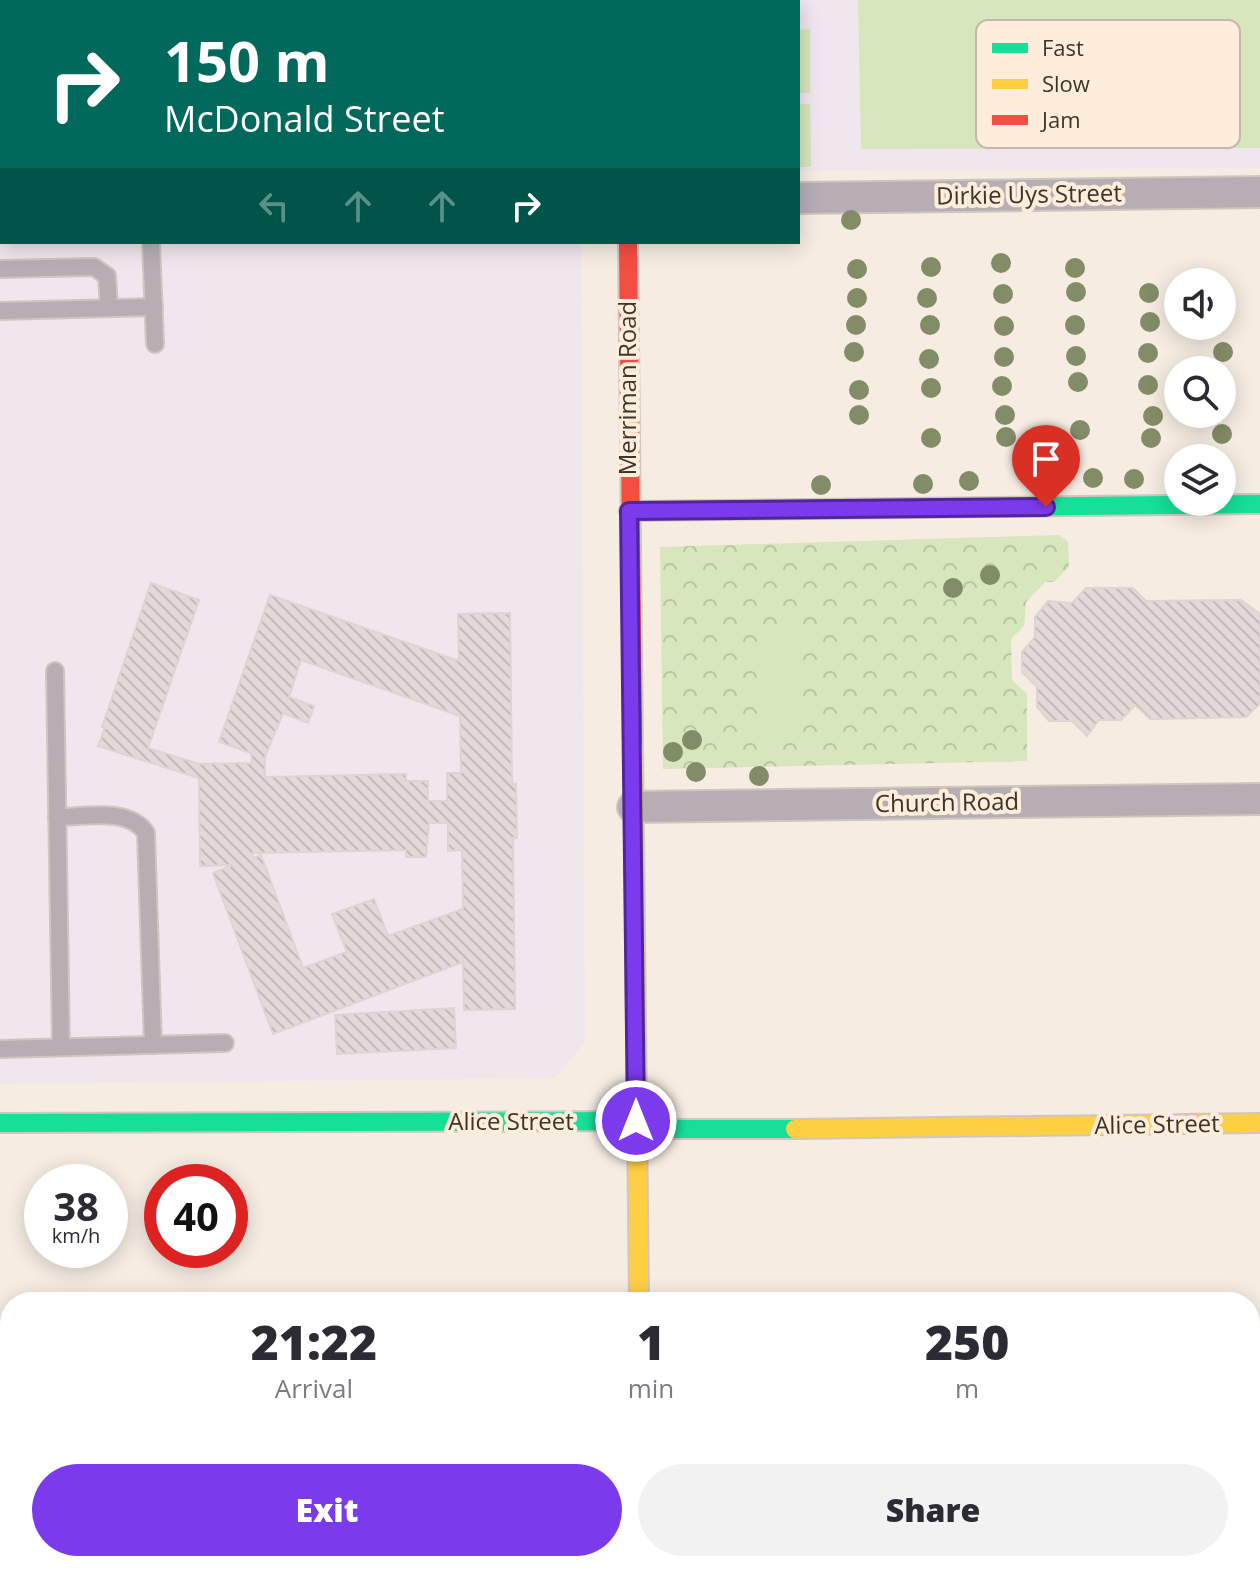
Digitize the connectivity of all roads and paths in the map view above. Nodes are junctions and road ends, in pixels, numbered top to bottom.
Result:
1 (1260, 192) edge
2 (800, 198) edge
3 (151, 244) edge
4 (628, 244) edge
5 (0, 269) edge
6 (109, 307) junction
7 (154, 307) junction
8 (0, 311) edge
9 (155, 344) dead end
10 (1260, 504) edge
11 (629, 511) junction
12 (55, 671) dead end
13 (1260, 799) edge
14 (633, 807) junction
15 (57, 817) junction
16 (225, 1043) dead end
17 (153, 1045) junction
18 (61, 1047) junction
19 (0, 1049) edge
20 (636, 1121) junction
21 (0, 1123) edge
22 (1260, 1123) edge
23 (639, 1292) edge

1 - 2 street, Dirkie Uys Street
3 - 7 lane
4 - 11 street, Merriman Road
5 - 6 lane
6 - 7 lane
6 - 8 lane
7 - 9 lane
10 - 11 street
11 - 14 street, Merriman Road
12 - 15 lane
13 - 14 street, Church Road
14 - 20 street, Merriman Road
15 - 17 lane
15 - 18 lane
16 - 17 lane
17 - 18 lane
18 - 19 lane
20 - 21 street, Alice Street
20 - 22 street, Alice Street
20 - 23 street, Merriman Road

